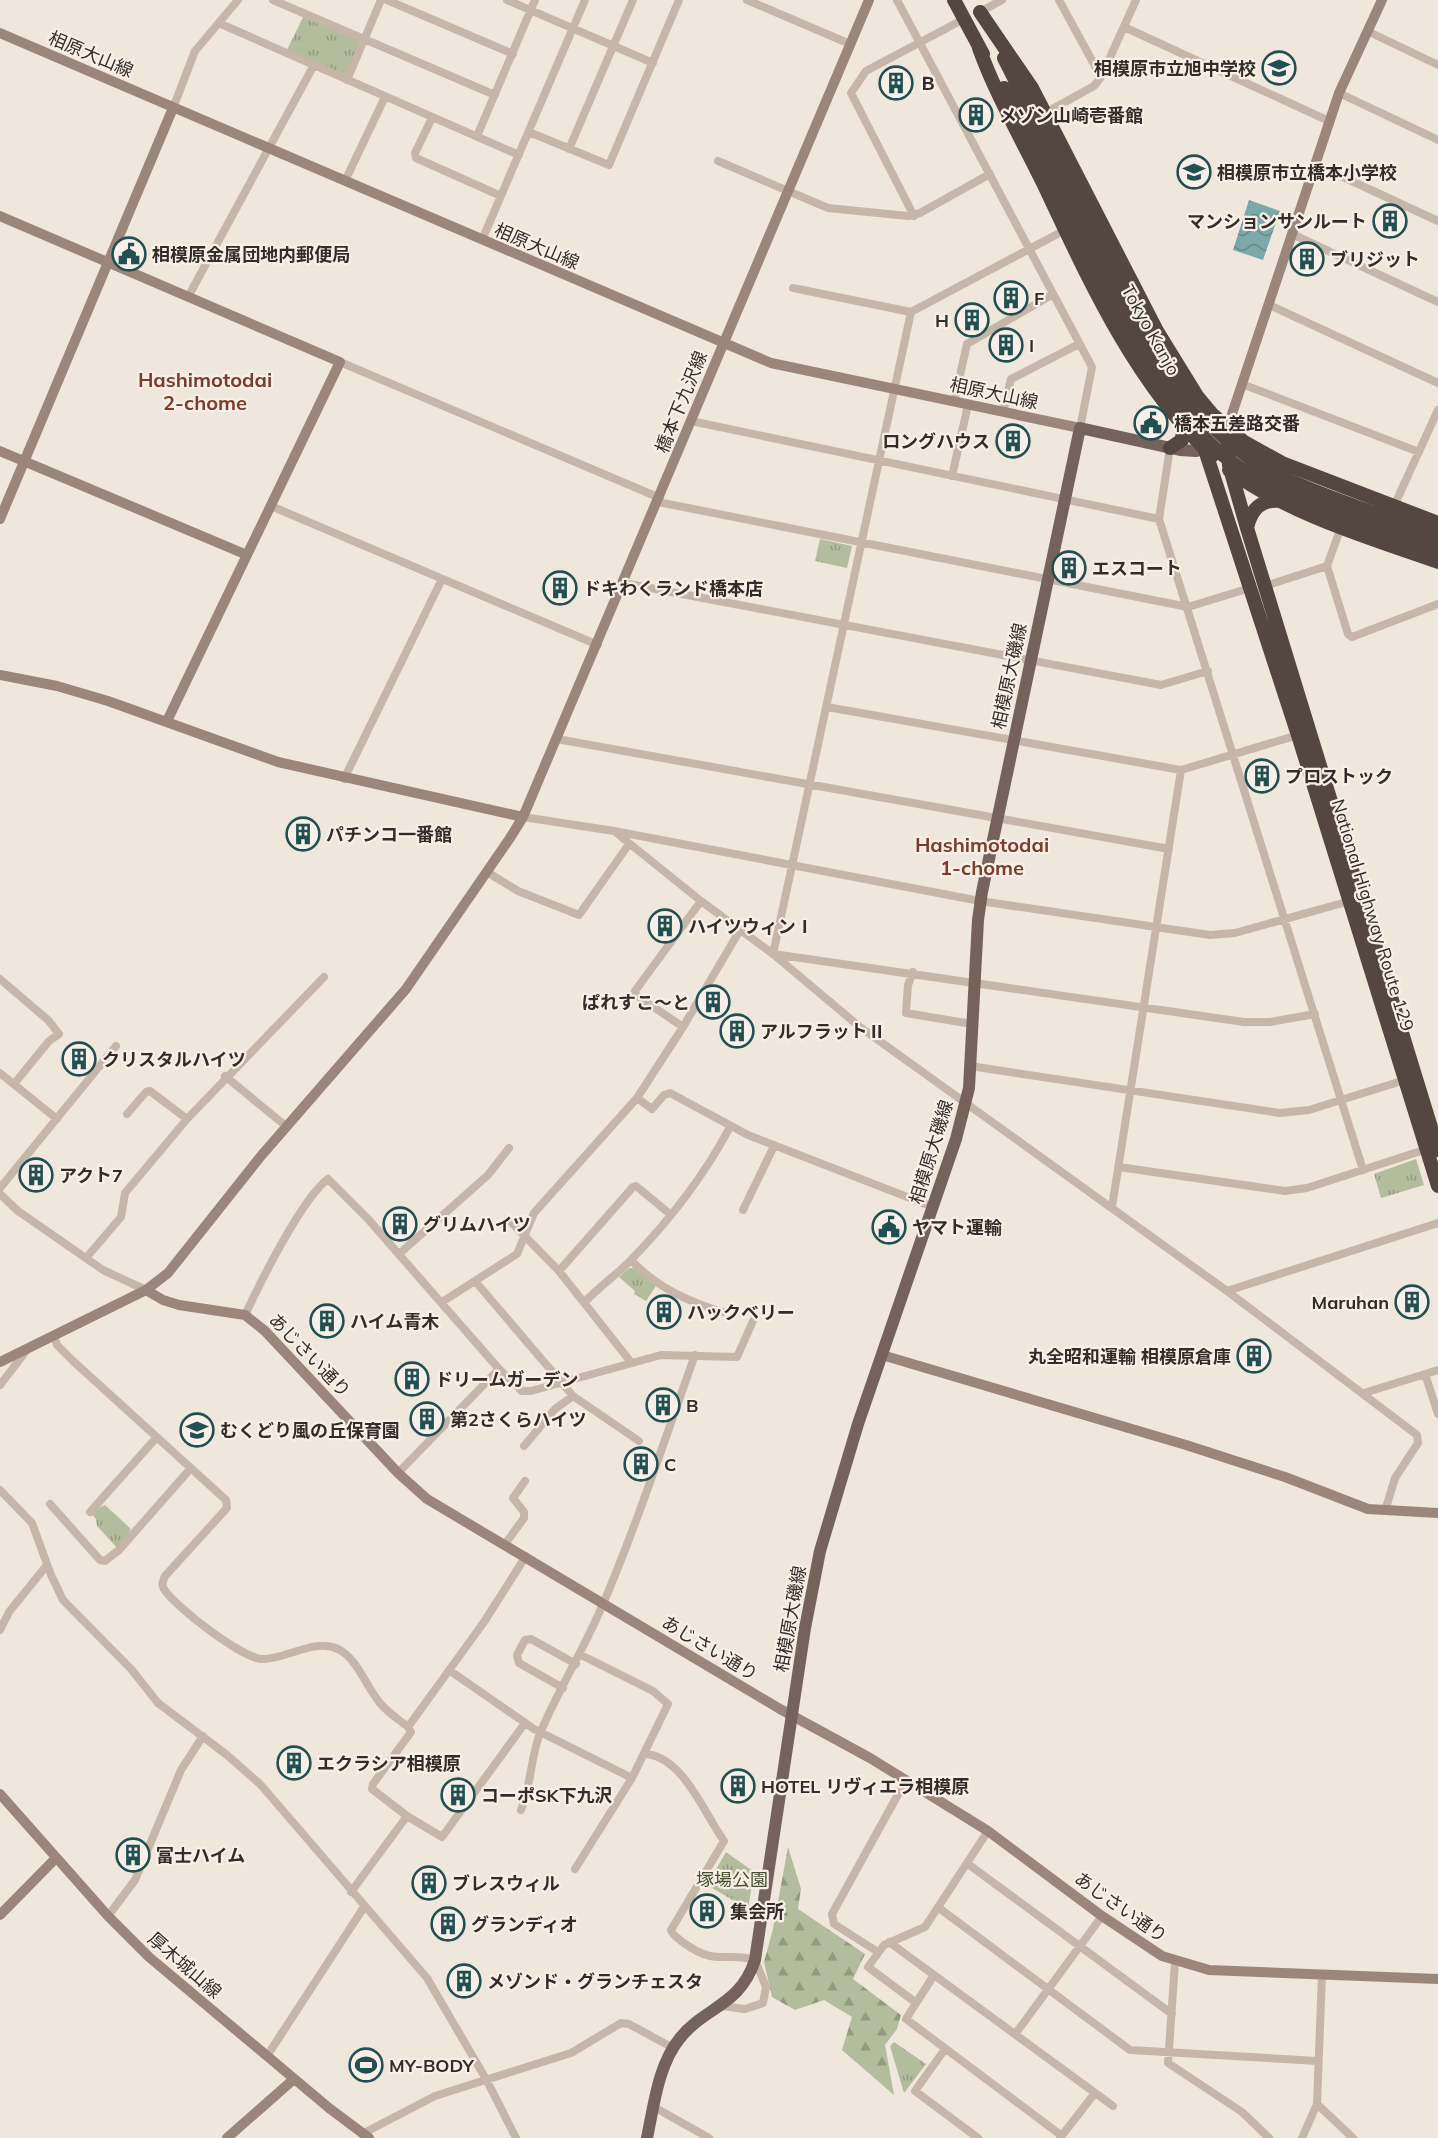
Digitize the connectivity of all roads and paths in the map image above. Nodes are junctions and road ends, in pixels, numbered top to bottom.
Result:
1 (238, 0) edge
2 (273, 0) edge
3 (381, 0) edge
4 (387, 0) edge
5 (507, 0) edge
6 (535, 0) edge
7 (585, 0) edge
8 (633, 0) edge
9 (678, 0) edge
10 (747, 0) edge
11 (869, 0) edge
12 (897, 0) edge
13 (954, 0) edge
14 (1002, 0) edge
15 (1059, 0) edge
16 (1136, 0) edge
17 (1382, 0) edge
18 (977, 6) edge
19 (531, 10) junction
20 (964, 19) junction
21 (221, 24) junction
22 (1124, 27) junction
23 (573, 28) junction
24 (1367, 31) junction
25 (0, 33) edge
26 (364, 39) junction
27 (920, 43) junction
28 (850, 44) junction
29 (614, 46) junction
30 (979, 48) junction
31 (513, 54) junction
32 (653, 63) junction
33 (314, 65) junction
34 (1438, 65) edge
35 (1101, 77) junction
36 (347, 80) junction
37 (1339, 93) junction
38 (495, 95) junction
39 (385, 97) junction
40 (173, 108) junction
41 (1045, 113) junction
42 (432, 118) junction
43 (1329, 121) junction
44 (529, 132) junction
45 (477, 136) junction
46 (1438, 140) edge
47 (268, 149) junction
48 (569, 149) junction
49 (519, 155) junction
50 (718, 161) dead end
51 (1315, 164) junction
52 (990, 174) junction
53 (345, 181) junction
54 (787, 193) junction
55 (501, 196) junction
56 (0, 216) edge
57 (914, 216) junction
58 (1438, 221) edge
59 (1065, 230) junction
60 (1292, 234) junction
61 (482, 240) junction
62 (1029, 248) junction
63 (108, 263) junction
64 (793, 288) dead end
65 (1053, 294) junction
66 (1118, 296) junction
67 (188, 297) junction
68 (1438, 302) edge
69 (1269, 304) junction
70 (911, 312) junction
71 (723, 343) junction
72 (1079, 344) junction
73 (340, 362) junction
74 (1438, 383) edge
75 (1242, 384) junction
76 (893, 389) junction
77 (954, 402) junction
78 (968, 405) junction
79 (1438, 410) edge
80 (1004, 412) junction
81 (691, 421) junction
82 (1183, 426) junction
83 (1080, 428) junction
84 (1227, 429) junction
85 (1170, 448) junction
86 (1205, 450) junction
87 (0, 451) edge
88 (1419, 452) junction
89 (878, 460) junction
90 (24, 461) junction
91 (1217, 461) junction
92 (1231, 472) junction
93 (952, 476) junction
94 (1218, 485) junction
95 (659, 500) junction
96 (1066, 500) junction
97 (1282, 501) junction
98 (271, 506) junction
99 (1394, 506) junction
100 (0, 519) edge
101 (1160, 519) junction
102 (1372, 519) junction
103 (1438, 523) edge
104 (1341, 527) junction
105 (1247, 528) junction
106 (1438, 536) edge
107 (860, 542) junction
108 (1438, 549) edge
109 (247, 555) junction
110 (1438, 562) edge
111 (1327, 566) junction
112 (442, 579) junction
113 (1048, 580) junction
114 (624, 583) junction
115 (1265, 586) junction
116 (1250, 588) junction
117 (1438, 604) edge
118 (1188, 608) junction
119 (843, 625) junction
120 (597, 645) junction
121 (1031, 662) junction
122 (1208, 671) junction
123 (0, 675) edge
124 (827, 707) junction
125 (167, 721) junction
126 (1298, 735) junction
127 (557, 739) junction
128 (1014, 740) junction
129 (1234, 755) junction
130 (1180, 770) junction
131 (344, 778) junction
132 (809, 784) junction
133 (523, 817) junction
134 (997, 818) junction
135 (614, 831) junction
136 (629, 844) junction
137 (1169, 849) junction
138 (792, 865) junction
139 (487, 873) junction
140 (701, 901) junction
141 (980, 901) junction
142 (1350, 901) junction
143 (1286, 921) junction
144 (1156, 927) junction
145 (740, 930) junction
146 (773, 954) junction
147 (914, 972) junction
148 (324, 977) dead end
149 (0, 979) edge
150 (974, 981) junction
151 (1144, 1006) junction
152 (1315, 1014) junction
153 (972, 1024) junction
154 (683, 1027) junction
155 (116, 1046) dead end
156 (970, 1066) junction
157 (0, 1073) edge
158 (225, 1076) junction
159 (1405, 1080) junction
160 (14, 1084) junction
161 (1130, 1092) junction
162 (637, 1098) junction
163 (1342, 1100) junction
164 (966, 1102) junction
165 (128, 1114) dead end
166 (57, 1119) junction
167 (187, 1119) junction
168 (287, 1127) junction
169 (730, 1127) junction
170 (774, 1146) junction
171 (509, 1148) dead end
172 (1432, 1150) edge
173 (1119, 1167) junction
174 (1363, 1170) junction
175 (1438, 1186) edge
176 (0, 1188) edge
177 (0, 1194) edge
178 (933, 1208) junction
179 (1112, 1208) junction
180 (743, 1209) dead end
181 (670, 1214) junction
182 (508, 1219) dead end
183 (1438, 1223) edge
184 (526, 1235) junction
185 (399, 1254) junction
186 (86, 1258) junction
187 (631, 1260) junction
188 (559, 1270) junction
189 (475, 1281) junction
190 (146, 1290) junction
191 (1227, 1291) junction
192 (442, 1302) junction
193 (585, 1302) junction
194 (723, 1312) dead end
195 (245, 1315) junction
196 (753, 1321) dead end
197 (54, 1336) junction
198 (27, 1349) junction
199 (695, 1355) junction
200 (882, 1355) junction
201 (630, 1361) junction
202 (0, 1362) edge
203 (499, 1369) junction
204 (1438, 1370) edge
205 (1425, 1374) junction
206 (561, 1383) junction
207 (0, 1385) edge
208 (1364, 1394) junction
209 (573, 1396) junction
210 (1438, 1414) edge
211 (157, 1437) junction
212 (639, 1441) dead end
213 (524, 1446) dead end
214 (191, 1468) junction
215 (398, 1473) junction
216 (525, 1481) dead end
217 (0, 1490) edge
218 (50, 1504) dead end
219 (1385, 1510) junction
220 (90, 1512) dead end
221 (1438, 1513) edge
222 (505, 1544) junction
223 (526, 1556) junction
224 (47, 1565) junction
225 (603, 1603) junction
226 (0, 1630) edge
227 (581, 1655) junction
228 (576, 1664) junction
229 (449, 1670) junction
230 (563, 1688) junction
231 (792, 1716) junction
232 (525, 1723) junction
233 (408, 1726) junction
234 (541, 1731) junction
235 (202, 1736) junction
236 (645, 1754) junction
237 (632, 1778) junction
238 (906, 1780) junction
239 (2, 1801) edge
240 (521, 1810) dead end
241 (406, 1816) junction
242 (988, 1831) junction
243 (56, 1858) junction
244 (968, 1864) junction
245 (575, 1869) dead end
246 (351, 1892) junction
247 (364, 1907) junction
248 (939, 1908) junction
249 (0, 1915) edge
250 (108, 1916) junction
251 (1102, 1916) junction
252 (889, 1941) junction
253 (1078, 1946) junction
254 (878, 1952) junction
255 (755, 1960) junction
256 (1174, 1962) junction
257 (1322, 1974) junction
258 (934, 1975) junction
259 (1438, 1979) edge
260 (1047, 1989) junction
261 (915, 2002) junction
262 (722, 2006) junction
263 (1172, 2014) junction
264 (1016, 2033) junction
265 (673, 2048) junction
266 (945, 2049) junction
267 (1168, 2054) junction
268 (267, 2056) junction
269 (1318, 2061) junction
270 (294, 2079) junction
271 (486, 2079) junction
272 (1095, 2093) junction
273 (1317, 2104) junction
274 (1113, 2106) dead end
275 (654, 2107) junction
276 (365, 2136) edge
277 (1061, 2137) edge
278 (227, 2138) edge
279 (516, 2138) edge
280 (647, 2138) edge
281 (709, 2138) edge
282 (978, 2138) edge
283 (1269, 2138) edge
284 (1302, 2138) edge
285 (1353, 2138) edge

1 - 21 street
2 - 26 street
3 - 26 street
4 - 31 street
5 - 19 street
6 - 19 street
7 - 23 street
8 - 29 street
9 - 32 street
10 - 28 street
11 - 28 street, 橋本下九沢線
12 - 27 street
13 - 20 highway, Tokyo Kanjo
14 - 18 street
15 - 35 street
16 - 22 street
17 - 24 street
18 - 41 highway
18 - 66 highway, Tokyo Kanjo
19 - 23 street
19 - 31 street
20 - 27 street
20 - 30 highway, Tokyo Kanjo
21 - 33 street
21 - 40 street
22 - 35 street
22 - 43 street
23 - 29 street
23 - 44 street
24 - 34 street
24 - 37 street
25 - 40 street, 相原大山線
26 - 36 street
26 - 38 street
27 - 52 street
27 - 57 street
28 - 54 street, 橋本下九沢線
29 - 32 street
29 - 48 street
30 - 59 highway
30 - 66 highway, Tokyo Kanjo
31 - 38 street
32 - 48 street
33 - 36 street
33 - 47 street
35 - 41 street
36 - 39 street
37 - 43 street
37 - 46 street
38 - 45 street
39 - 42 street
39 - 53 street
40 - 47 street, 相原大山線
40 - 63 street
41 - 84 highway
42 - 45 street
42 - 55 street
43 - 51 street
44 - 48 street
44 - 49 street
45 - 49 street
47 - 53 street, 相原大山線
47 - 67 street
49 - 55 street
50 - 54 street
51 - 58 street
51 - 60 street
52 - 57 street
52 - 62 street
53 - 61 street, 相原大山線
54 - 57 street
54 - 71 street, 橋本下九沢線
55 - 61 street
56 - 63 street
59 - 62 street
59 - 82 highway
60 - 68 street
60 - 69 street
61 - 71 street, 相原大山線
62 - 65 street
62 - 70 street
63 - 67 street
63 - 90 street
64 - 70 street
65 - 72 street
65 - 77 street
66 - 102 highway, Tokyo Kanjo, bridge
67 - 73 street
69 - 74 street
69 - 75 street
70 - 76 street
71 - 76 street, 相原大山線
71 - 81 street, 橋本下九沢線
72 - 80 street
72 - 83 street
73 - 95 street
73 - 98 street
75 - 84 street
75 - 88 street
76 - 77 street, 相原大山線
76 - 89 street
77 - 78 street, 相原大山線
78 - 80 street, 相原大山線
78 - 93 street
79 - 88 street
80 - 83 street, 相原大山線
81 - 89 street
81 - 95 street, 橋本下九沢線
82 - 85 highway
82 - 86 highway
83 - 85 main road
83 - 96 main road, 相模原大磯線
84 - 86 main road
84 - 91 highway
84 - 92 highway, National Highway Route 129
84 - 99 highway
85 - 86 main road
85 - 101 street
86 - 91 highway
86 - 94 highway, National Highway Route 129
87 - 90 street
88 - 99 street
89 - 93 street
89 - 107 street
90 - 100 street
90 - 109 street
91 - 92 highway
91 - 94 highway
92 - 97 highway
92 - 105 highway, National Highway Route 129
93 - 96 street
94 - 116 highway, National Highway Route 129
95 - 107 street
95 - 114 street, 橋本下九沢線
96 - 101 street
96 - 113 main road, 相模原大磯線
97 - 104 highway
97 - 105 highway
98 - 109 street
98 - 112 street
99 - 103 highway
101 - 118 street
102 - 106 highway, Tokyo Kanjo
102 - 108 highway, Tokyo Kanjo
104 - 110 highway
104 - 111 street
105 - 115 highway, National Highway Route 129
107 - 113 street
107 - 119 street
109 - 125 street
111 - 115 street
111 - 117 street
112 - 120 street
112 - 131 street
113 - 118 street
113 - 121 main road, 相模原大磯線
114 - 119 street
114 - 120 street, 橋本下九沢線
115 - 172 highway, National Highway Route 129
116 - 118 street
116 - 126 highway, National Highway Route 129
118 - 122 street
119 - 121 street
119 - 124 street
120 - 127 street, 橋本下九沢線
121 - 122 street
121 - 128 main road, 相模原大磯線
122 - 129 street
123 - 125 street
124 - 128 street
124 - 132 street
125 - 131 street
126 - 129 street
126 - 142 highway, National Highway Route 129
127 - 132 street
127 - 133 street, 橋本下九沢線
128 - 130 street
128 - 134 main road, 相模原大磯線
129 - 130 street
129 - 143 street
130 - 137 street
131 - 133 street
132 - 134 street
132 - 138 street
133 - 135 street
133 - 139 street, 橋本下九沢線
134 - 137 street
134 - 141 main road, 相模原大磯線
135 - 136 street
135 - 138 street
136 - 139 street
136 - 140 street
137 - 144 street
138 - 141 street
138 - 146 street
139 - 168 street, 橋本下九沢線
140 - 145 street
140 - 154 street
141 - 144 street
141 - 150 main road, 相模原大磯線
142 - 143 street
142 - 159 highway, National Highway Route 129
143 - 144 street
143 - 152 street
144 - 151 street
145 - 146 street
145 - 154 street
146 - 147 street
146 - 164 street
147 - 150 street
147 - 153 street
148 - 158 street
149 - 160 street
150 - 151 street
150 - 153 main road, 相模原大磯線
151 - 152 street
151 - 161 street
152 - 163 street
153 - 156 main road, 相模原大磯線
154 - 162 street
155 - 166 street
156 - 161 street
156 - 164 main road, 相模原大磯線
157 - 160 street
158 - 167 street
158 - 168 street
159 - 163 street
159 - 172 highway, National Highway Route 129
160 - 166 street
161 - 163 street
161 - 173 street
162 - 169 street
162 - 184 street
163 - 174 street
164 - 178 main road, 相模原大磯線
164 - 179 street
165 - 167 street
166 - 176 street
167 - 186 street
168 - 190 street, 橋本下九沢線
169 - 170 street
169 - 181 street
170 - 178 street
170 - 180 street
171 - 185 street
172 - 174 street
172 - 175 highway, National Highway Route 129
173 - 174 street
173 - 179 street
177 - 186 street
178 - 200 main road, 相模原大磯線
179 - 191 street
181 - 187 street
181 - 188 street
182 - 184 street
183 - 191 street
184 - 188 street
184 - 189 street
185 - 192 street
185 - 195 street
186 - 190 street
187 - 193 street
187 - 194 street
188 - 193 street
189 - 192 street
189 - 206 street
190 - 195 street, あじさい通り
190 - 197 street, 橋本下九沢線
191 - 208 street
192 - 203 street
193 - 201 street
195 - 215 street, あじさい通り
196 - 199 street
197 - 198 street, 橋本下九沢線
197 - 211 street
198 - 202 street, 橋本下九沢線
198 - 207 street
199 - 201 street
199 - 225 street
200 - 219 street
200 - 231 main road, 相模原大磯線
201 - 206 street
203 - 206 street
203 - 215 street
204 - 205 street
205 - 208 street
205 - 210 street
206 - 209 street
208 - 219 street
209 - 212 street
209 - 213 street
211 - 214 street
211 - 220 street
214 - 218 street
214 - 233 street
215 - 222 street, あじさい通り
216 - 222 street
217 - 224 street
219 - 221 street
222 - 223 street, あじさい通り
223 - 225 street, あじさい通り
223 - 229 street
224 - 226 street
224 - 235 street
225 - 227 street
225 - 231 street, あじさい通り
227 - 228 street
227 - 236 street
228 - 230 street
228 - 230 street
229 - 232 street
229 - 233 street
230 - 234 street
231 - 238 street, あじさい通り
231 - 255 main road, 相模原大磯線
232 - 234 street
232 - 241 street
233 - 241 street
234 - 237 street
234 - 240 street
235 - 246 street
235 - 250 street
236 - 237 street
236 - 255 street
237 - 245 street
238 - 242 street, あじさい通り
238 - 254 street
239 - 243 street, 厚木城山線
241 - 246 street
242 - 244 street
242 - 251 street, あじさい通り
243 - 249 street
243 - 250 street, 厚木城山線
244 - 248 street
244 - 253 street
246 - 247 street
247 - 268 street
247 - 271 street
248 - 252 street
248 - 260 street
250 - 268 street, 厚木城山線
251 - 253 street
251 - 256 street, あじさい通り
252 - 254 street
252 - 258 street
253 - 260 street
253 - 263 street
254 - 261 street
255 - 262 main road, 相模原大磯線
255 - 262 street
256 - 257 street, あじさい通り
256 - 263 street
257 - 259 street, あじさい通り
257 - 269 street
258 - 261 street
258 - 264 street
260 - 264 street
260 - 267 street
261 - 266 street
262 - 265 main road, 相模原大磯線
263 - 267 street
264 - 272 street
265 - 271 street
265 - 275 main road, 相模原大磯線
266 - 277 street
266 - 282 street
267 - 269 street
267 - 283 street
268 - 270 street, 厚木城山線
269 - 273 street
270 - 276 street, 厚木城山線
270 - 278 street
271 - 276 street
271 - 279 street
272 - 274 street
272 - 277 street
273 - 284 street
273 - 285 street
275 - 280 main road, 相模原大磯線
275 - 281 street

